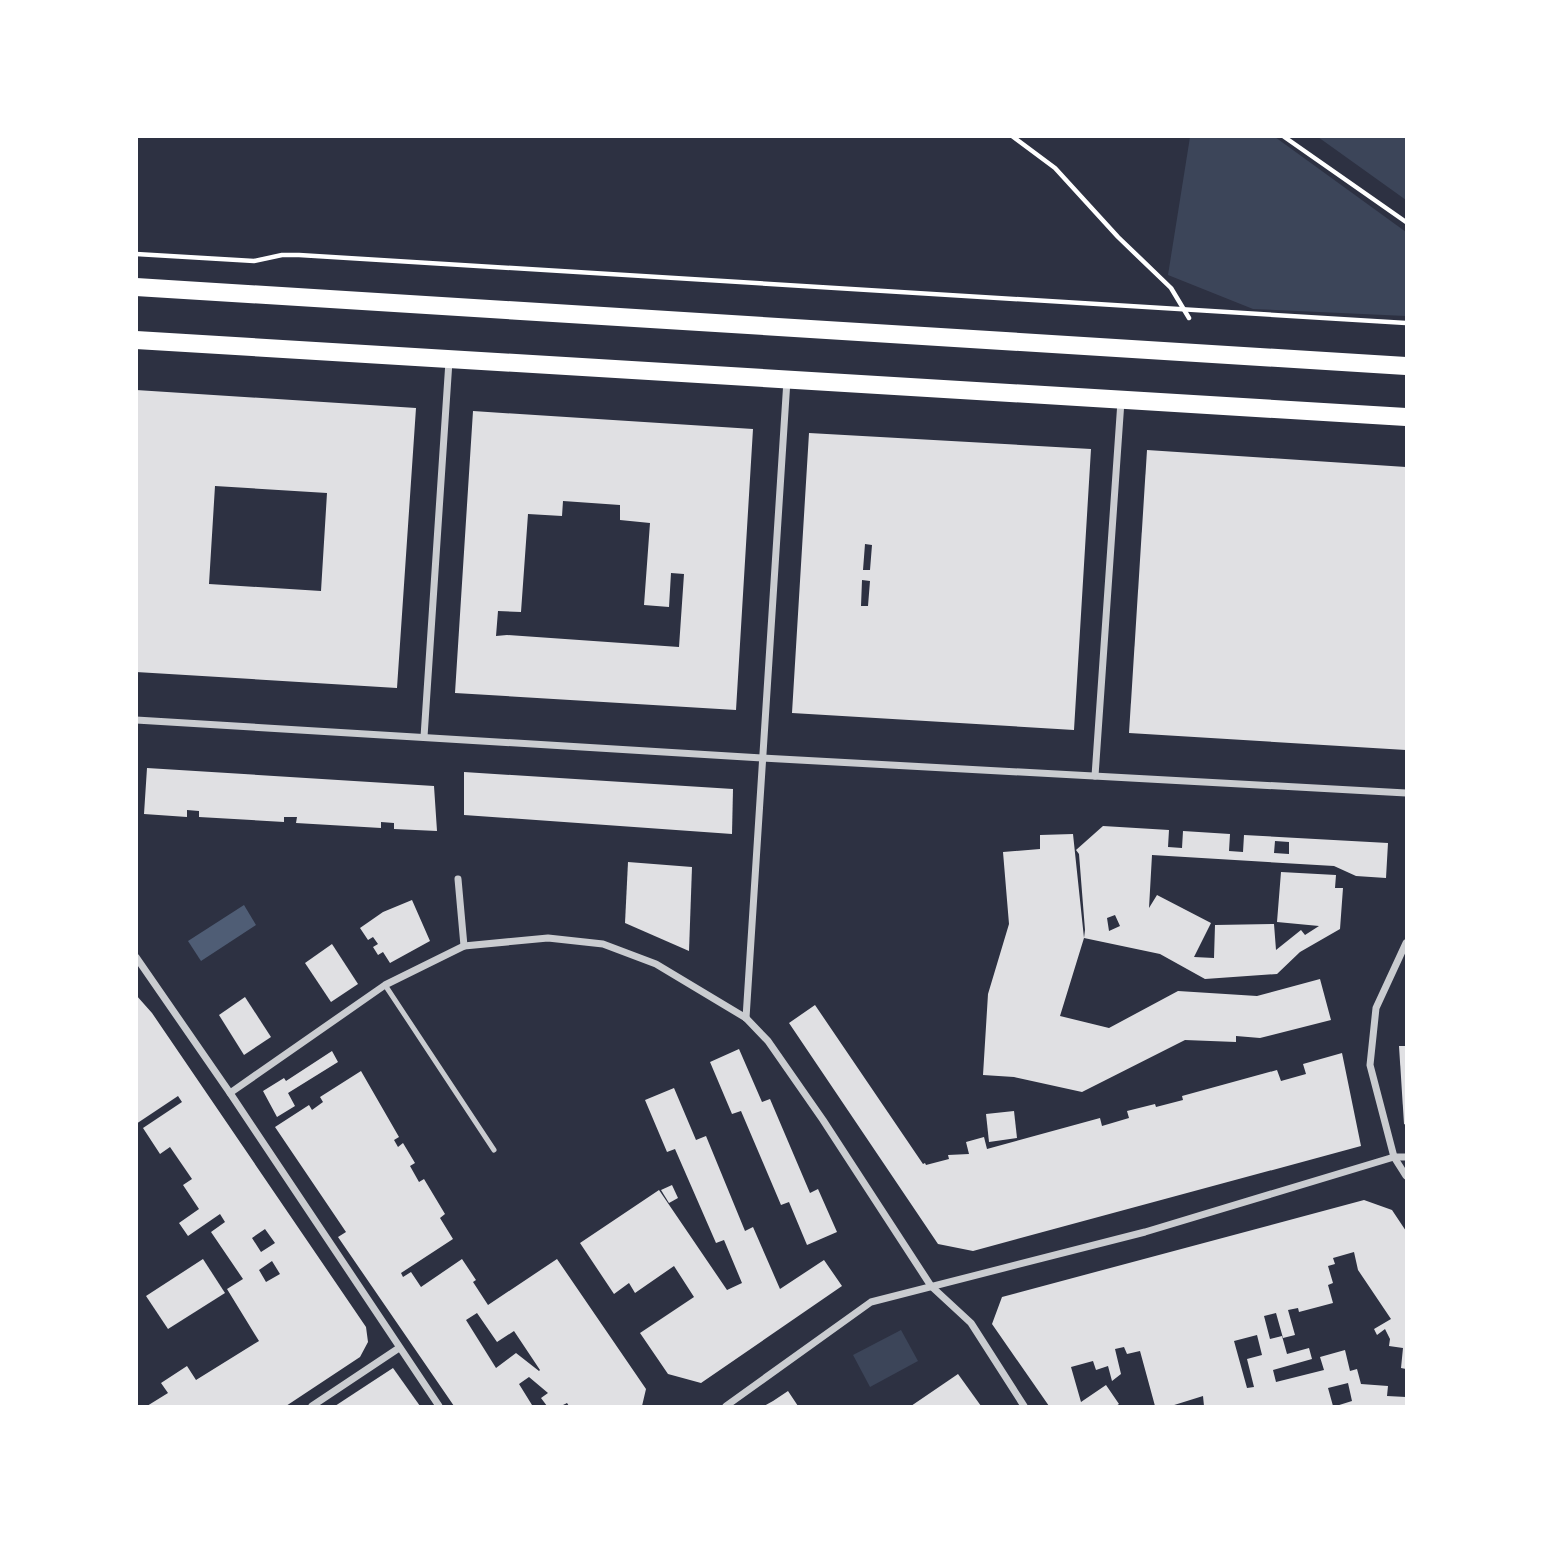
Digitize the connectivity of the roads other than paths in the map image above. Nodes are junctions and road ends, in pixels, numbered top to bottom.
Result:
1 (136, 287) edge
2 (136, 340) edge
3 (449, 360) junction
4 (1406, 366) edge
5 (788, 379) junction
6 (1121, 400) junction
7 (1406, 417) edge
8 (136, 720) edge
9 (424, 737) junction
10 (762, 758) junction
11 (1095, 776) junction
12 (1406, 793) edge
13 (458, 879) dead end
14 (1406, 943) edge
15 (464, 946) junction
16 (136, 957) edge
17 (386, 985) junction
18 (746, 1018) junction
19 (230, 1093) junction
20 (494, 1150) dead end
21 (1394, 1157) junction
22 (1406, 1157) edge
23 (1406, 1176) edge
24 (931, 1286) junction
25 (399, 1348) junction
26 (312, 1406) edge
27 (439, 1406) edge
28 (726, 1406) edge
29 (1024, 1406) edge

1 - 4 main road
2 - 3 main road
3 - 5 main road
3 - 9 street
5 - 6 main road
5 - 10 street
6 - 7 main road
6 - 11 street
8 - 9 street
9 - 10 street
10 - 11 street
10 - 18 street
11 - 12 street
13 - 15 street
14 - 21 street
15 - 17 street
15 - 18 street
16 - 19 street
17 - 19 street
17 - 20 lane
18 - 24 street
19 - 25 street
21 - 22 street
21 - 23 street
21 - 24 street
24 - 28 street
24 - 29 street
25 - 26 street
25 - 27 street

